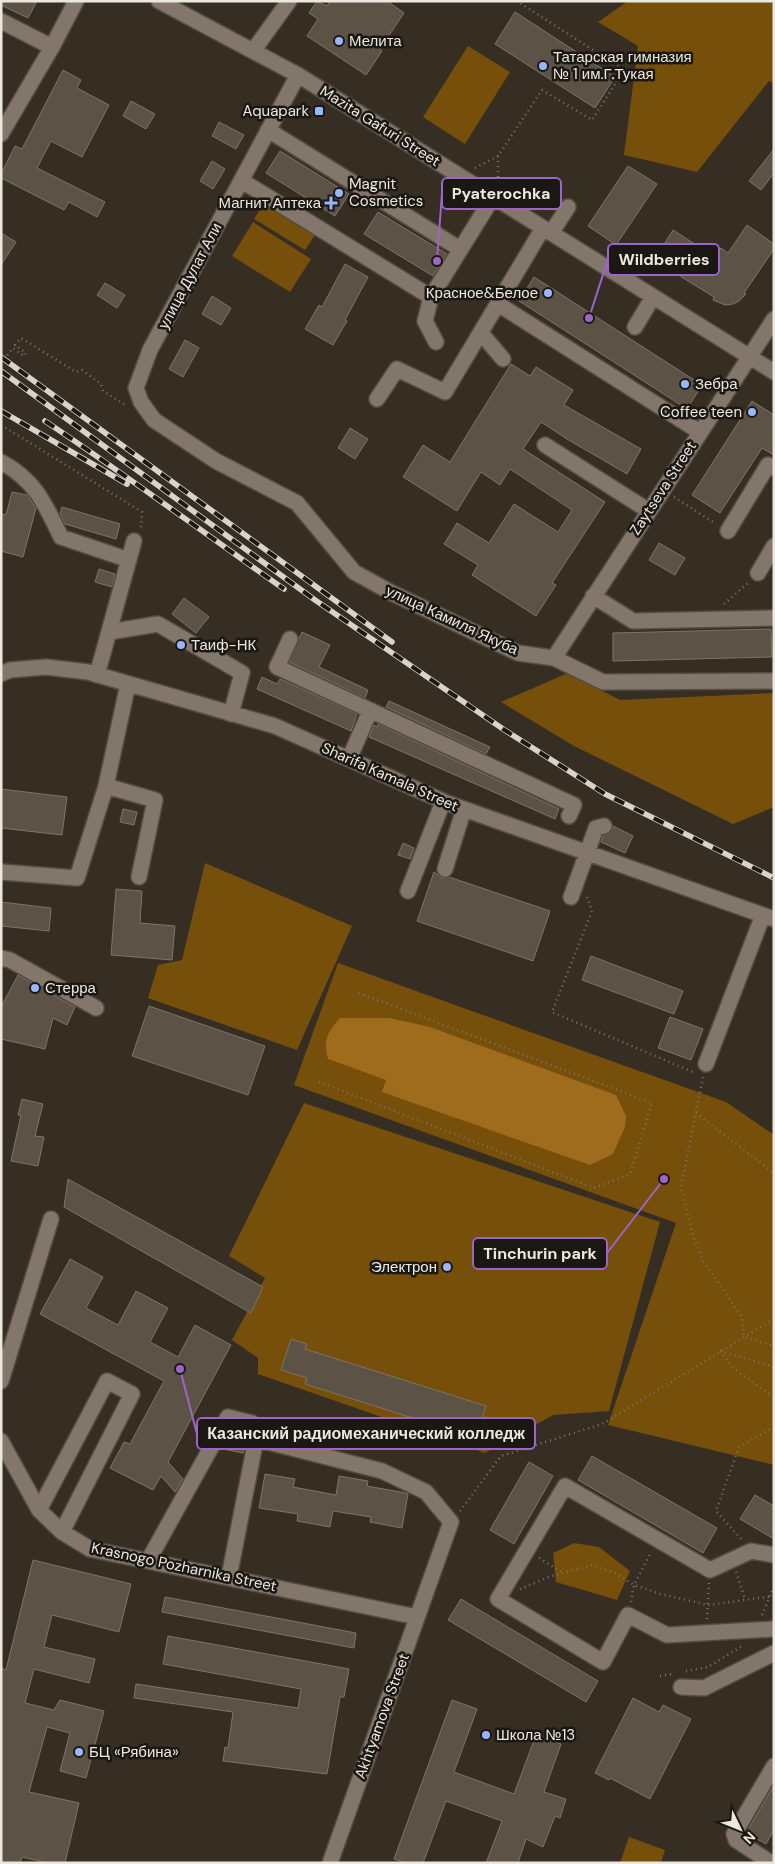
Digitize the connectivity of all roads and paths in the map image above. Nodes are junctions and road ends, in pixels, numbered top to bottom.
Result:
1 (76, 1) edge
2 (159, 1) edge
3 (290, 1) edge
4 (517, 1) edge
5 (1, 21) edge
6 (52, 47) junction
7 (253, 51) junction
8 (298, 74) junction
9 (268, 130) junction
10 (1, 134) edge
11 (498, 156) junction
12 (472, 169) dead end
13 (242, 181) junction
14 (495, 191) junction
15 (568, 207) dead end
16 (547, 231) junction
17 (460, 249) junction
18 (431, 297) junction
19 (653, 297) junction
20 (498, 304) junction
21 (774, 319) edge
22 (635, 327) dead end
23 (481, 333) junction
24 (436, 342) dead end
25 (748, 357) junction
26 (503, 359) dead end
27 (1, 363) edge
28 (774, 372) edge
29 (377, 399) dead end
30 (141, 402) junction
31 (1, 425) edge
32 (700, 432) junction
33 (545, 444) dead end
34 (1, 462) edge
35 (774, 468) edge
36 (662, 490) junction
37 (648, 511) junction
38 (728, 531) joint
39 (134, 541) joint
40 (774, 546) edge
41 (129, 560) junction
42 (758, 573) dead end
43 (593, 596) junction
44 (774, 618) edge
45 (109, 632) junction
46 (290, 639) dead end
47 (554, 658) junction
48 (1, 674) edge
49 (97, 675) junction
50 (774, 682) edge
51 (128, 684) junction
52 (370, 711) junction
53 (231, 714) junction
54 (349, 759) junction
55 (106, 786) junction
56 (443, 802) junction
57 (464, 810) junction
58 (569, 816) dead end
59 (604, 826) dead end
60 (586, 853) junction
61 (445, 869) dead end
62 (1, 872) edge
63 (578, 875) junction
64 (139, 877) dead end
65 (408, 891) dead end
66 (571, 897) dead end
67 (768, 917) edge
68 (1, 958) edge
69 (356, 992) dead end
70 (96, 1008) dead end
71 (704, 1071) junction
72 (319, 1082) dead end
73 (696, 1112) junction
74 (774, 1173) edge
75 (51, 1219) dead end
76 (774, 1319) edge
77 (744, 1336) junction
78 (774, 1346) edge
79 (720, 1351) junction
80 (774, 1367) edge
81 (2, 1376) edge
82 (774, 1397) edge
83 (774, 1427) edge
84 (256, 1439) junction
85 (1, 1441) edge
86 (39, 1510) junction
87 (451, 1522) junction
88 (62, 1532) junction
89 (657, 1539) junction
90 (527, 1550) junction
91 (752, 1551) junction
92 (774, 1555) edge
93 (732, 1559) junction
94 (148, 1561) junction
95 (710, 1570) junction
96 (563, 1573) junction
97 (229, 1578) junction
98 (634, 1585) junction
99 (774, 1586) edge
100 (772, 1596) edge
101 (498, 1599) junction
102 (745, 1599) junction
103 (708, 1605) junction
104 (628, 1615) junction
105 (417, 1617) junction
106 (755, 1630) junction
107 (773, 1630) edge
108 (706, 1633) junction
109 (774, 1653) edge
110 (660, 1676) dead end
111 (681, 1686) dead end
112 (774, 1766) edge
113 (330, 1863) edge
114 (771, 1863) edge

1 - 6 street
2 - 7 street, Mazita Gafuri Street
3 - 7 street
4 - 11 path
5 - 6 street
6 - 10 street
7 - 8 street, Mazita Gafuri Street
8 - 9 street, улица Дулат Али
8 - 14 street, Mazita Gafuri Street
9 - 13 street, улица Дулат Али
9 - 17 street
11 - 12 path
11 - 14 path
13 - 18 street
13 - 30 street, улица Дулат Али
14 - 16 street, Mazita Gafuri Street
14 - 17 street
15 - 16 street
16 - 19 street, Mazita Gafuri Street
16 - 20 street
17 - 18 street
18 - 24 street
19 - 22 street
19 - 25 street, Mazita Gafuri Street
20 - 23 street
20 - 32 street
21 - 25 street, Zaytseva Street
23 - 26 street
23 - 29 street
25 - 28 street, Mazita Gafuri Street
25 - 32 street, Zaytseva Street
27 - 30 path
30 - 47 street, улица Камиля Якуба
31 - 39 path
32 - 36 street, Zaytseva Street
33 - 37 street
34 - 41 street
35 - 38 street
36 - 37 street, Zaytseva Street
36 - 38 path
37 - 43 street, Zaytseva Street
39 - 41 street
40 - 42 street
41 - 45 street
43 - 44 street
43 - 47 street, Zaytseva Street
45 - 49 street
45 - 53 street
46 - 52 street
47 - 50 street, улица Камиля Якуба
48 - 49 street, Sharifa Kamala Street
49 - 51 street, Sharifa Kamala Street
51 - 53 street, Sharifa Kamala Street
51 - 55 street
52 - 54 street
52 - 58 street
53 - 54 street, Sharifa Kamala Street
54 - 56 street, Sharifa Kamala Street
55 - 62 street
55 - 64 street
56 - 57 street, Sharifa Kamala Street
56 - 65 street
57 - 60 street, Sharifa Kamala Street
57 - 61 street
59 - 60 street
60 - 63 street
60 - 67 street, Sharifa Kamala Street
63 - 66 street
63 - 71 path
67 - 71 street
68 - 70 street
69 - 72 path
71 - 73 path
73 - 74 path
73 - 77 path
75 - 81 street
76 - 77 path
77 - 78 path
77 - 79 path
79 - 80 path
79 - 82 path
79 - 87 path
83 - 91 path
84 - 87 street
84 - 94 street
84 - 97 street
85 - 86 street, Krasnogo Pozharnika Street
86 - 88 street, Krasnogo Pozharnika Street
86 - 88 street
87 - 105 street, Akhtyamova Street
88 - 94 street, Krasnogo Pozharnika Street
89 - 90 street
89 - 95 street
89 - 98 path
90 - 96 path
90 - 101 street
91 - 92 street
91 - 93 street
93 - 95 street
93 - 102 path
94 - 97 street, Krasnogo Pozharnika Street
95 - 103 path
96 - 98 path
96 - 101 path
97 - 105 street, Krasnogo Pozharnika Street
98 - 103 path
98 - 104 path
99 - 100 path
100 - 102 path
100 - 106 path
101 - 104 street
102 - 103 path
103 - 108 path
104 - 108 street
105 - 113 street, Akhtyamova Street
106 - 107 street
106 - 108 street
106 - 110 path
109 - 111 street
112 - 114 street

